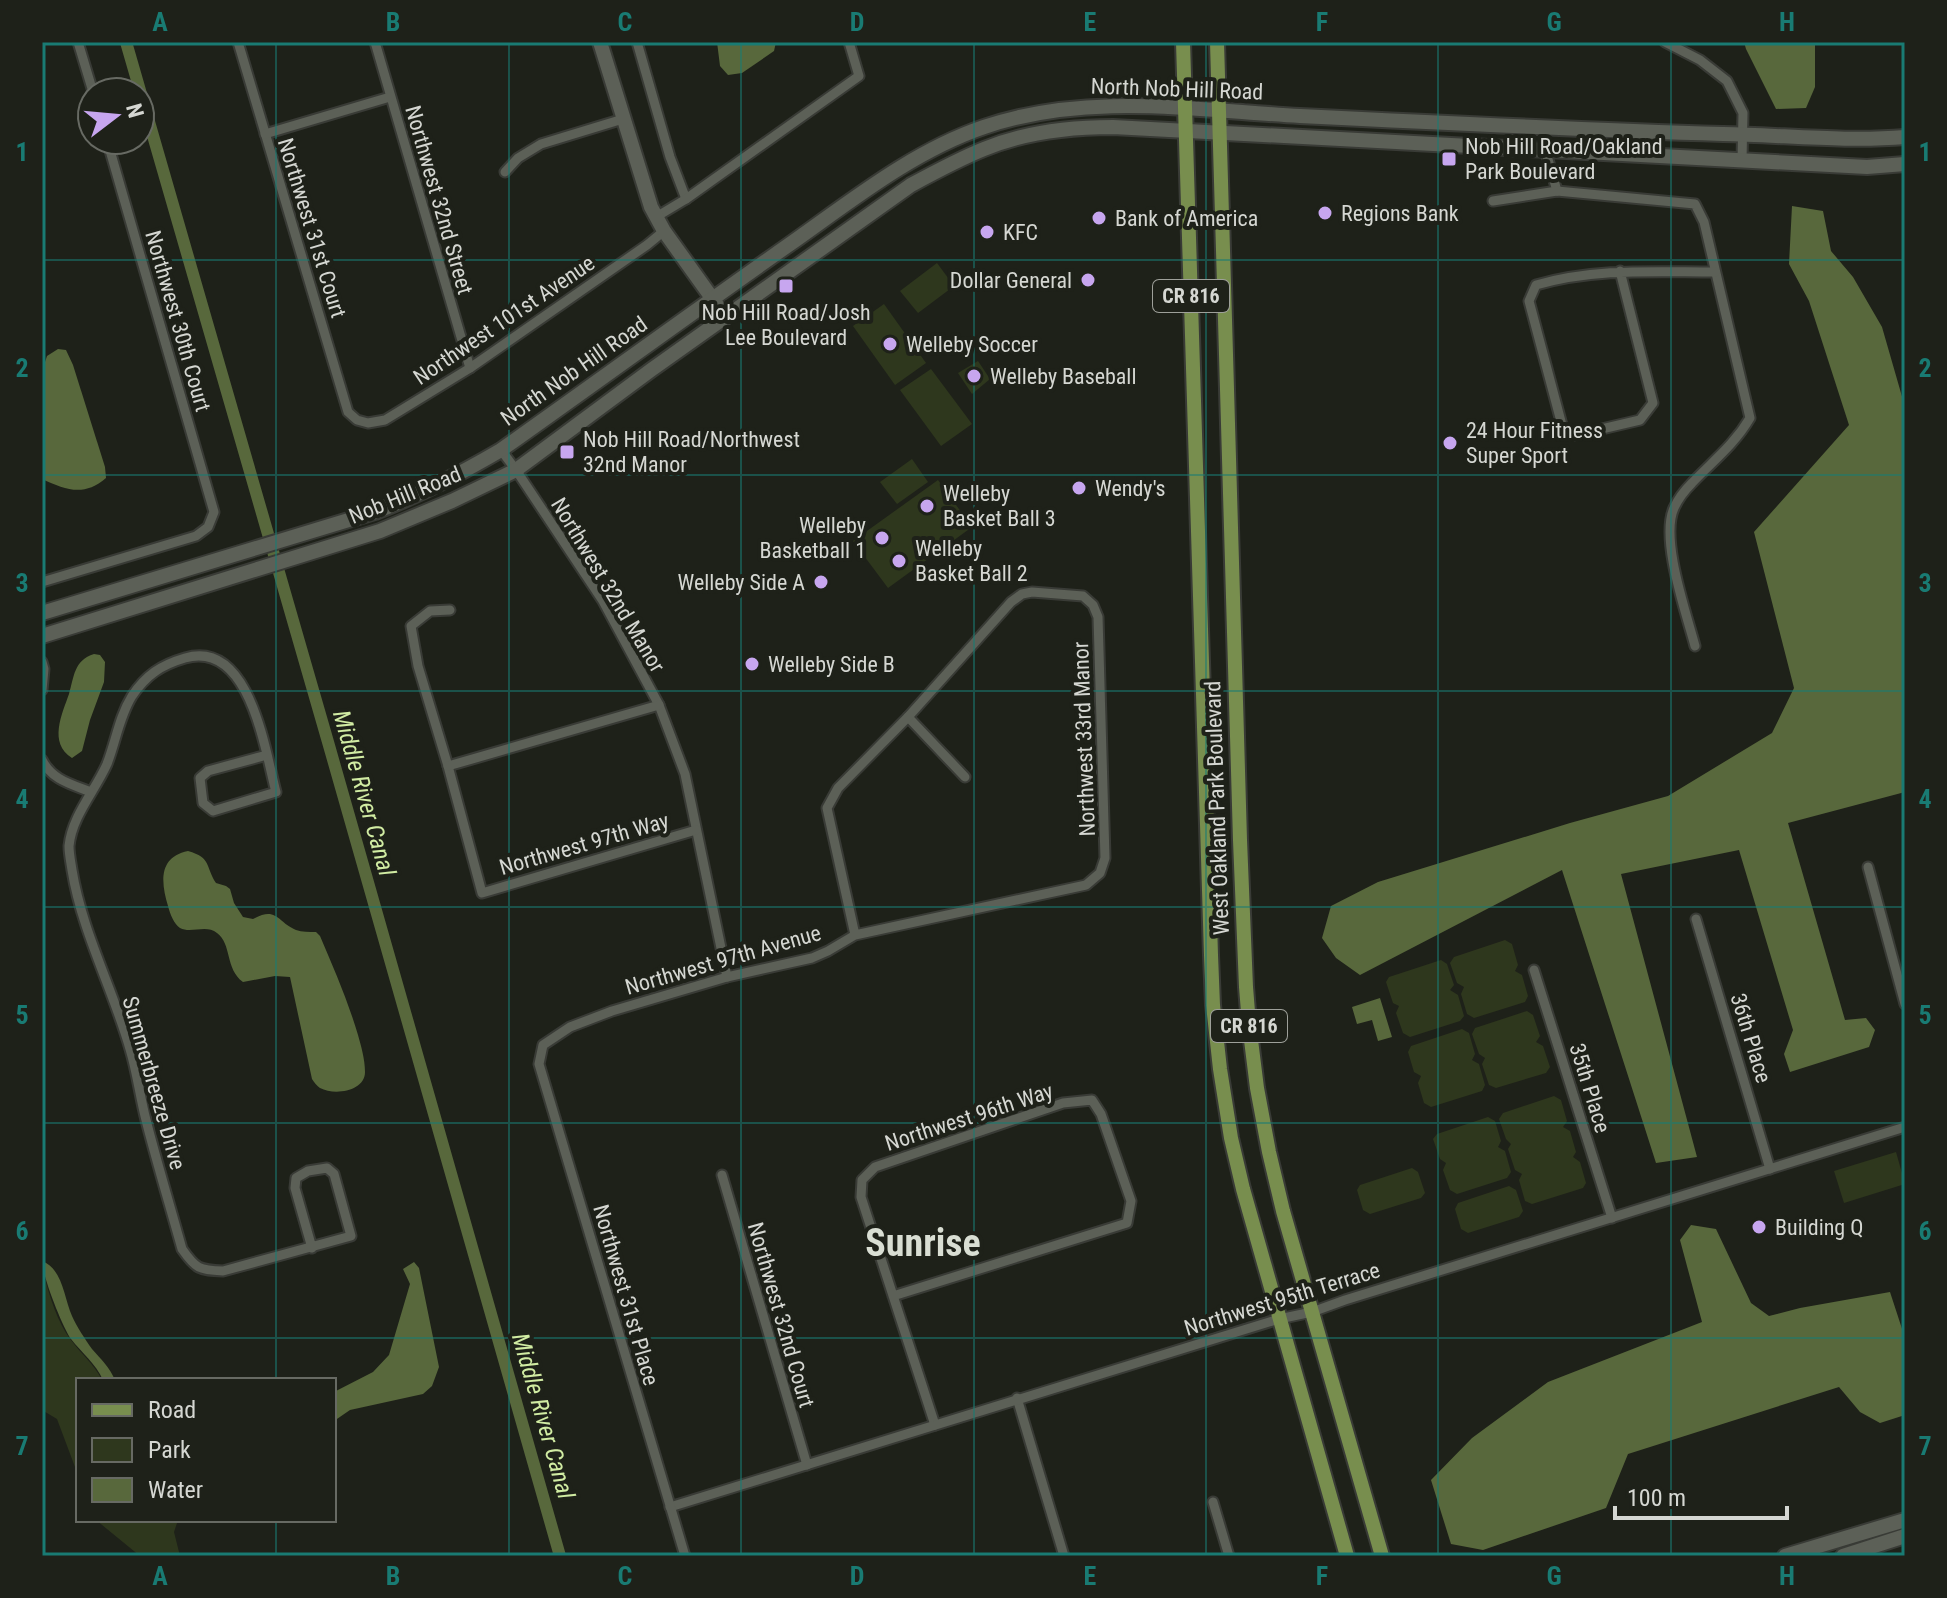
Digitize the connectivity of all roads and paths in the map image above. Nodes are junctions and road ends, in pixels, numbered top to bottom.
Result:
1 (78, 42) edge
2 (238, 42) edge
3 (375, 42) edge
4 (600, 42) edge
5 (637, 42) edge
6 (849, 42) edge
7 (1183, 42) edge
8 (1217, 42) edge
9 (1665, 42) edge
10 (88, 76) edge
11 (390, 97) junction
12 (1186, 108) junction
13 (1219, 111) junction
14 (623, 119) junction
15 (1186, 131) junction
16 (1220, 132) junction
17 (265, 134) junction
18 (1744, 134) junction
19 (1905, 137) edge
20 (1545, 149) junction
21 (112, 156) edge
22 (1742, 160) junction
23 (1905, 164) edge
24 (505, 172) dead end
25 (1557, 191) junction
26 (686, 199) junction
27 (1493, 201) dead end
28 (656, 217) junction
29 (664, 231) junction
30 (1620, 271) junction
31 (1715, 272) junction
32 (713, 299) junction
33 (725, 316) junction
34 (470, 368) junction
35 (357, 420) joint
36 (501, 450) junction
37 (516, 470) junction
38 (42, 582) edge
39 (450, 610) dead end
40 (42, 613) edge
41 (42, 636) edge
42 (1695, 646) dead end
43 (42, 662) edge
44 (42, 690) edge
45 (659, 705) junction
46 (908, 717) junction
47 (267, 755) junction
48 (42, 760) edge
49 (448, 766) junction
50 (965, 777) dead end
51 (91, 792) junction
52 (696, 830) junction
53 (1868, 867) dead end
54 (1100, 873) joint
55 (1696, 919) dead end
56 (855, 935) junction
57 (1534, 970) dead end
58 (727, 977) junction
59 (1905, 1004) edge
60 (543, 1045) joint
61 (1905, 1127) edge
62 (1770, 1169) junction
63 (722, 1175) dead end
64 (1612, 1218) junction
65 (312, 1248) junction
66 (893, 1296) junction
67 (1312, 1312) junction
68 (1279, 1319) junction
69 (1017, 1398) junction
70 (935, 1425) junction
71 (807, 1465) junction
72 (1213, 1502) dead end
73 (670, 1507) junction
74 (1902, 1520) edge
75 (1904, 1539) edge
76 (685, 1556) edge
77 (1064, 1556) edge
78 (1229, 1556) edge
79 (1347, 1556) edge
80 (1382, 1556) edge
81 (1785, 1556) edge
82 (1843, 1556) edge

1 - 10 street
2 - 17 street, Northwest 31st Court
3 - 11 street, Northwest 32nd Street
4 - 14 main road
5 - 26 street
6 - 26 street
7 - 12 main road, West Oakland Park Boulevard / CR 816
8 - 13 main road, West Oakland Park Boulevard / CR 816
9 - 18 street
11 - 17 street
11 - 34 street, Northwest 32nd Street
12 - 13 main road, North Nob Hill Road
12 - 15 main road, West Oakland Park Boulevard / CR 816
12 - 32 main road, North Nob Hill Road
13 - 16 main road, West Oakland Park Boulevard / CR 816
13 - 18 main road, North Nob Hill Road
14 - 24 street
14 - 28 main road
15 - 16 main road, North Nob Hill Road
15 - 33 main road, North Nob Hill Road
15 - 68 main road, West Oakland Park Boulevard / CR 816
16 - 20 main road, North Nob Hill Road
16 - 67 main road, West Oakland Park Boulevard / CR 816
17 - 35 street, Northwest 31st Court
18 - 19 main road, North Nob Hill Road
18 - 22 street
20 - 22 main road, North Nob Hill Road
20 - 25 street
21 - 38 street, Northwest 30th Court
22 - 23 main road, North Nob Hill Road
25 - 27 street
25 - 31 street
26 - 28 street
28 - 29 main road
29 - 32 main road
29 - 34 street, Northwest 101st Avenue
30 - 30 street
30 - 31 street
31 - 42 street
32 - 33 main road
32 - 36 main road, North Nob Hill Road
33 - 37 main road, North Nob Hill Road
34 - 35 street, Northwest 101st Avenue
36 - 37 street, Northwest 32nd Manor
36 - 40 main road, Nob Hill Road
37 - 41 main road, Nob Hill Road
37 - 45 street, Northwest 32nd Manor
39 - 49 street
43 - 44 street
45 - 49 street
45 - 52 street, Northwest 32nd Manor
46 - 50 street
46 - 54 street, Northwest 33rd Manor
46 - 56 street
47 - 47 street, Summerbreeze Drive
47 - 51 street, Summerbreeze Drive
48 - 51 street
49 - 52 street, Northwest 97th Way
51 - 65 street, Summerbreeze Drive
52 - 58 street, Northwest 32nd Manor
53 - 59 street
54 - 56 street, Northwest 97th Avenue
55 - 62 street, 36th Place
56 - 58 street, Northwest 97th Avenue
57 - 64 street, 35th Place
58 - 60 street, Northwest 97th Avenue
60 - 73 street, Northwest 31st Place
61 - 62 street, Northwest 95th Terrace
62 - 64 street, Northwest 95th Terrace
63 - 71 street, Northwest 32nd Court
64 - 67 street, Northwest 95th Terrace
65 - 65 street, Summerbreeze Drive
66 - 66 street, Northwest 96th Way
66 - 70 street
67 - 68 street, Northwest 95th Terrace
67 - 80 main road, West Oakland Park Boulevard / CR 816
68 - 69 street, Northwest 95th Terrace
68 - 79 main road, West Oakland Park Boulevard / CR 816
69 - 70 street, Northwest 95th Terrace
69 - 77 street
70 - 71 street, Northwest 95th Terrace
71 - 73 street, Northwest 95th Terrace
72 - 78 street
73 - 76 street, Northwest 31st Place
74 - 75 street
74 - 81 main road
75 - 82 main road

